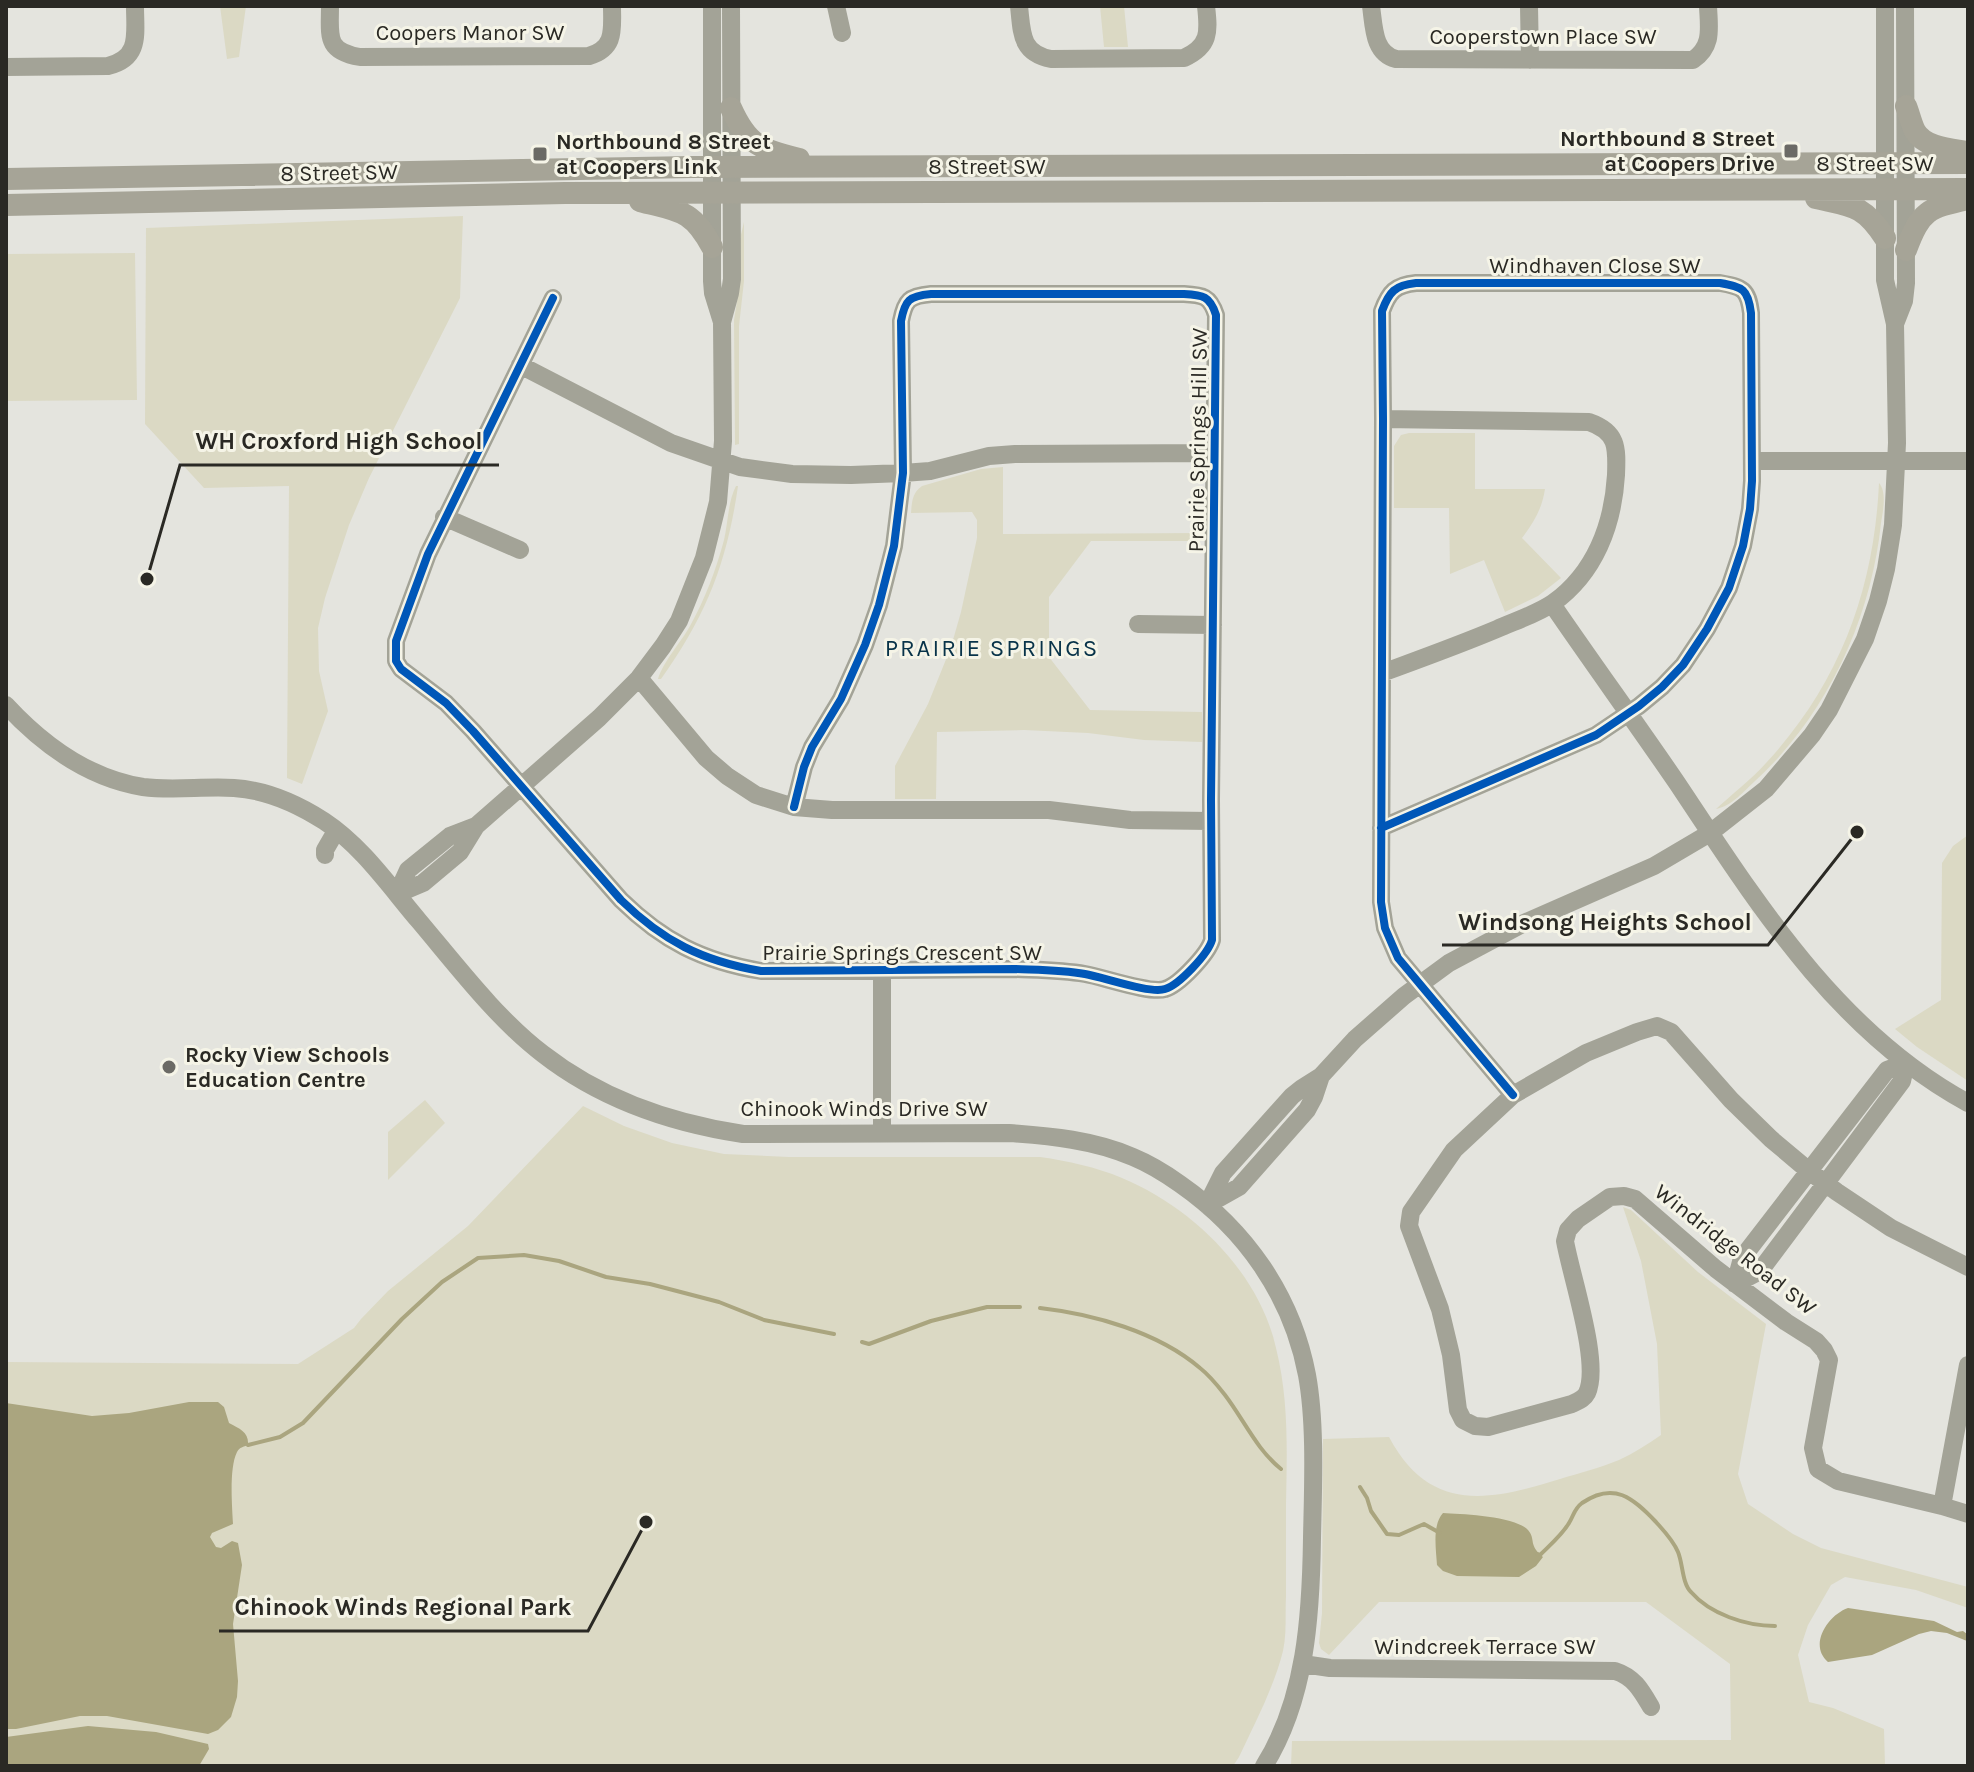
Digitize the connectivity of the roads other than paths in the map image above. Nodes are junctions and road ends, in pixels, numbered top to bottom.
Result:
1 (135, 6) edge
2 (330, 6) edge
3 (612, 6) edge
4 (712, 6) edge
5 (731, 6) edge
6 (836, 6) edge
7 (1019, 6) edge
8 (1206, 6) edge
9 (1371, 6) edge
10 (1529, 6) edge
11 (1708, 6) edge
12 (1885, 6) edge
13 (1905, 6) edge
14 (842, 33) dead end
15 (1530, 60) junction
16 (6, 67) edge
17 (1906, 106) junction
18 (731, 108) junction
19 (1968, 152) edge
20 (1968, 163) edge
21 (1896, 164) junction
22 (827, 166) junction
23 (722, 167) junction
24 (6, 179) edge
25 (1775, 189) junction
26 (1896, 189) junction
27 (1968, 189) edge
28 (611, 193) junction
29 (722, 193) junction
30 (1968, 199) edge
31 (6, 205) edge
32 (1885, 238) junction
33 (712, 247) junction
34 (1906, 250) junction
35 (553, 298) dead end
36 (722, 322) junction
37 (1895, 324) junction
38 (520, 365) junction
39 (1383, 419) junction
40 (1214, 453) junction
41 (722, 461) junction
42 (1752, 461) junction
43 (1897, 461) junction
44 (1968, 461) edge
45 (903, 473) junction
46 (444, 517) junction
47 (520, 550) dead end
48 (1552, 604) junction
49 (1138, 624) dead end
50 (1213, 625) junction
51 (1382, 673) junction
52 (639, 678) junction
53 (1628, 714) junction
54 (10, 718) edge
55 (521, 786) junction
56 (794, 807) junction
57 (1211, 821) junction
58 (1381, 828) junction
59 (336, 831) junction
60 (1710, 833) junction
61 (325, 855) dead end
62 (397, 894) junction
63 (882, 970) junction
64 (1418, 984) junction
65 (1906, 1063) junction
66 (1513, 1095) junction
67 (1968, 1103) edge
68 (882, 1133) junction
69 (1809, 1171) junction
70 (1826, 1184) junction
71 (1207, 1205) junction
72 (1968, 1267) edge
73 (1735, 1284) junction
74 (1968, 1365) edge
75 (1942, 1506) junction
76 (1968, 1514) edge
77 (1303, 1664) junction
78 (1651, 1707) dead end
79 (1264, 1766) edge

1 - 16 street
2 - 3 street, Coopers Manor SW
4 - 23 street
5 - 18 street
6 - 14 street
7 - 8 street
9 - 15 street, Cooperstown Place SW
10 - 15 street
11 - 15 street, Cooperstown Place SW
12 - 21 street
13 - 17 street
17 - 19 main road
17 - 21 street
18 - 22 main road
18 - 23 street
20 - 21 main road, 8 Street SW
21 - 22 main road, 8 Street SW
21 - 26 street
22 - 23 main road, 8 Street SW
23 - 24 main road, 8 Street SW
23 - 29 street
25 - 26 main road, 8 Street SW
25 - 29 main road, 8 Street SW
25 - 32 main road
26 - 27 main road, 8 Street SW
26 - 32 street
26 - 34 street
28 - 29 main road, 8 Street SW
28 - 31 main road, 8 Street SW
28 - 33 main road
29 - 33 street
29 - 36 street
30 - 34 main road
32 - 37 street
33 - 36 street
34 - 37 street
35 - 38 street, Prairie Springs Crescent SW
36 - 41 street
37 - 43 street
38 - 41 street
38 - 46 street, Prairie Springs Crescent SW
39 - 42 street, Windhaven Close SW
39 - 48 street
39 - 51 street, Windhaven Close SW
40 - 45 street
40 - 45 street, Prairie Springs Hill SW
40 - 50 street, Prairie Springs Hill SW
41 - 45 street
41 - 52 street
42 - 43 street
42 - 53 street, Windhaven Close SW
43 - 44 street
43 - 60 street
45 - 56 street
46 - 47 street
46 - 55 street, Prairie Springs Crescent SW
48 - 51 street
48 - 53 street
49 - 50 street
50 - 57 street, Prairie Springs Hill SW
51 - 58 street, Windhaven Close SW
52 - 55 street
52 - 56 street
53 - 58 street, Windhaven Close SW
53 - 60 street
54 - 59 street, Chinook Winds Drive SW
55 - 62 street
55 - 63 street, Prairie Springs Crescent SW
56 - 57 street
57 - 63 street, Prairie Springs Crescent SW
58 - 64 street, Windhaven Close SW
59 - 61 street
59 - 62 street, Chinook Winds Drive SW
60 - 64 street
60 - 65 street
62 - 68 street, Chinook Winds Drive SW
63 - 68 street
64 - 66 street, Windhaven Close SW
64 - 71 street
65 - 67 street
65 - 69 street
65 - 70 street
66 - 69 street, Windridge Road SW
66 - 73 street, Windridge Road SW
68 - 71 street, Chinook Winds Drive SW
69 - 70 street, Windridge Road SW
69 - 73 street
70 - 72 street, Windridge Road SW
70 - 73 street
71 - 77 street, Chinook Winds Drive SW
73 - 75 street, Windridge Road SW
74 - 75 street
75 - 76 street, Windridge Road SW
77 - 78 street, Windcreek Terrace SW
77 - 79 street, Chinook Winds Drive SW

